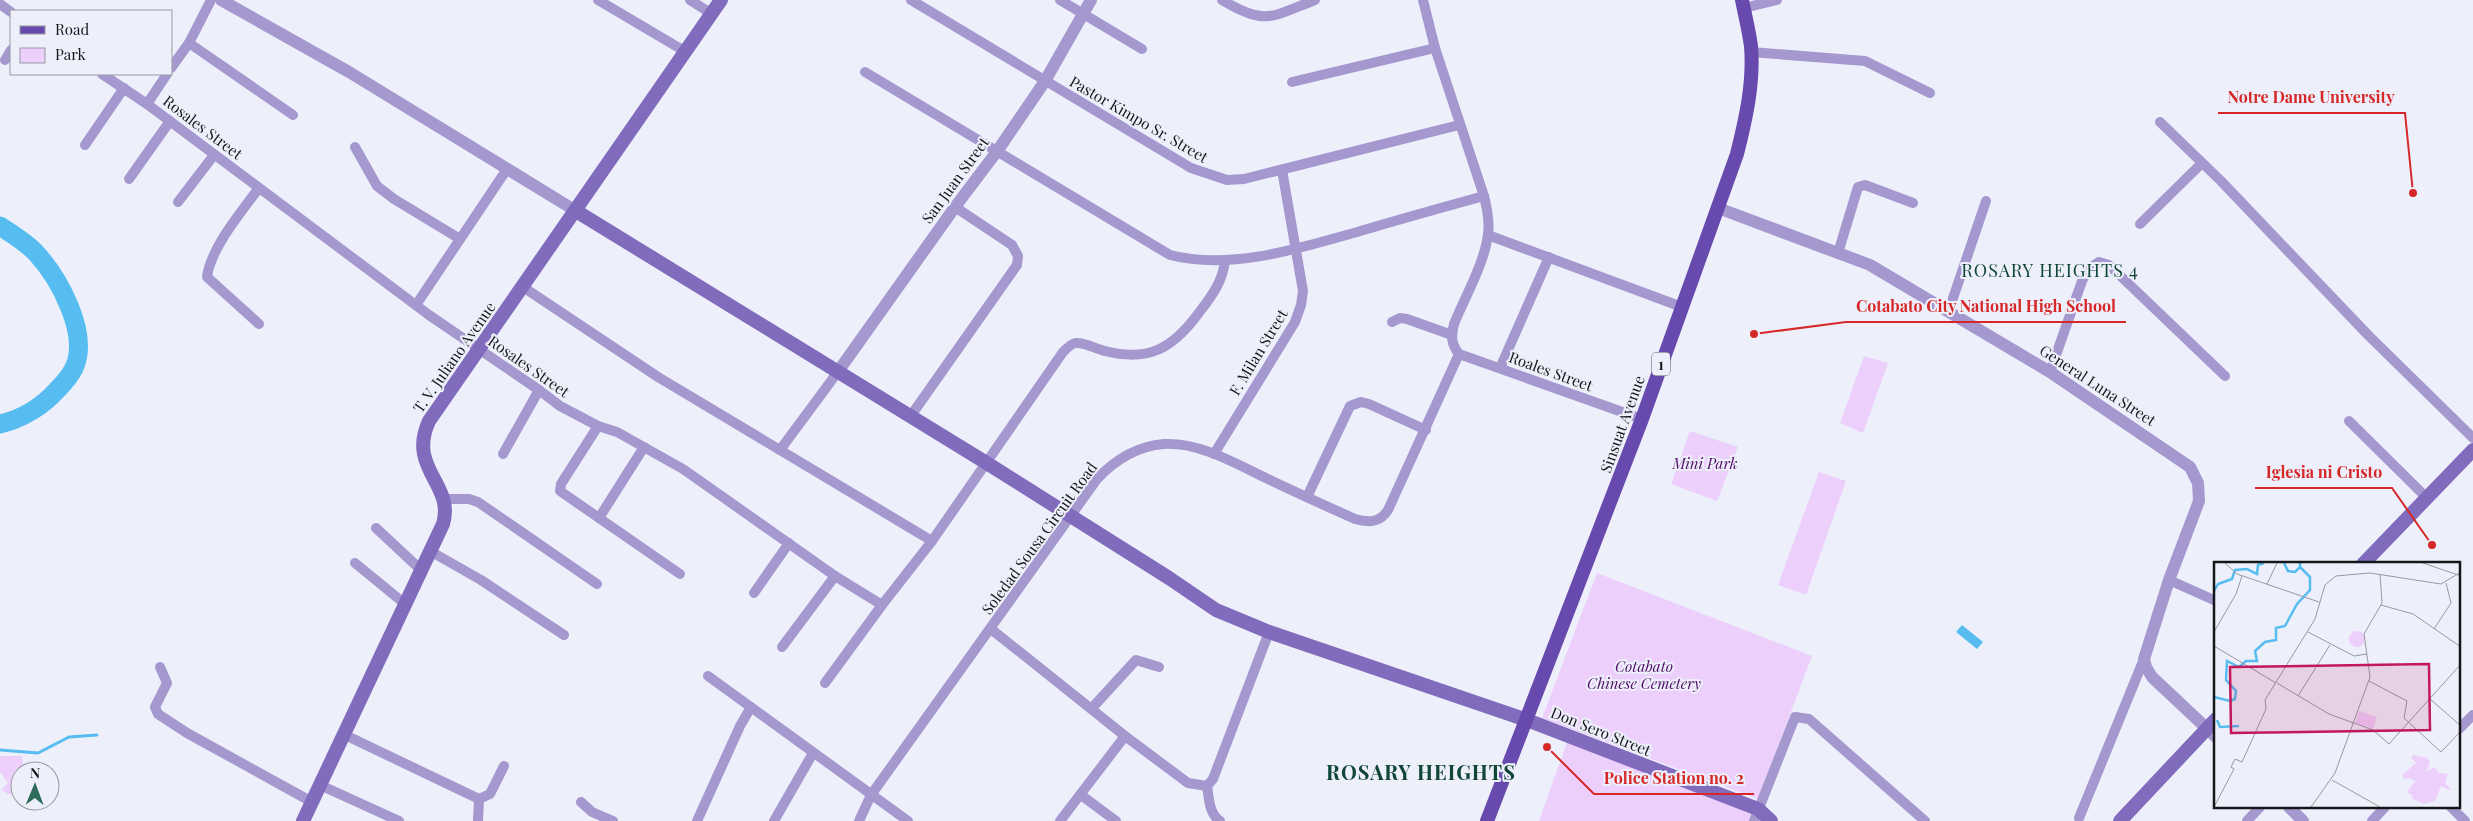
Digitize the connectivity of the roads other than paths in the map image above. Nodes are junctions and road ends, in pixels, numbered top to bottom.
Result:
1 (211, 0) edge
2 (221, 0) edge
3 (598, 0) edge
4 (690, 0) edge
5 (721, 0) edge
6 (911, 0) edge
7 (1060, 0) edge
8 (1090, 0) edge
9 (1222, 0) edge
10 (1315, 0) edge
11 (1423, 0) edge
12 (1777, 0) edge
13 (1743, 4) edge
14 (712, 14) junction
15 (1082, 14) junction
16 (189, 43) junction
17 (1435, 48) junction
18 (1142, 49) dead end
19 (10, 52) edge
20 (686, 52) junction
21 (1751, 52) junction
22 (5, 60) dead end
23 (172, 67) edge
24 (865, 72) dead end
25 (104, 75) edge
26 (166, 75) edge
27 (1044, 81) junction
28 (1292, 82) dead end
29 (124, 88) junction
30 (1930, 93) dead end
31 (147, 104) junction
32 (293, 116) dead end
33 (170, 121) junction
34 (2160, 122) dead end
35 (1459, 125) junction
36 (85, 145) dead end
37 (355, 147) dead end
38 (998, 150) junction
39 (214, 155) junction
40 (2202, 163) junction
41 (507, 169) junction
42 (1282, 170) junction
43 (129, 179) dead end
44 (258, 188) junction
45 (1484, 196) junction
46 (1986, 201) dead end
47 (178, 202) dead end
48 (1913, 203) dead end
49 (955, 207) junction
50 (1718, 208) junction
51 (576, 211) junction
52 (2140, 224) dead end
53 (1488, 234) junction
54 (460, 239) junction
55 (1296, 249) junction
56 (1838, 253) junction
57 (1549, 257) junction
58 (1225, 260) junction
59 (523, 287) junction
60 (416, 305) junction
61 (1682, 307) junction
62 (1949, 310) junction
63 (1392, 322) dead end
64 (259, 324) dead end
65 (1455, 345) junction
66 (479, 349) junction
67 (1500, 368) junction
68 (2050, 372) junction
69 (837, 373) junction
70 (2225, 376) dead end
71 (539, 390) junction
72 (910, 417) junction
73 (1642, 419) junction
74 (2349, 421) dead end
75 (598, 426) junction
76 (1426, 430) junction
77 (2473, 438) edge
78 (644, 447) junction
79 (780, 450) junction
80 (2473, 450) edge
81 (503, 454) dead end
82 (1214, 454) junction
83 (985, 462) junction
84 (1307, 497) junction
85 (2427, 498) junction
86 (445, 499) junction
87 (1072, 517) junction
88 (599, 518) junction
89 (376, 528) dead end
90 (932, 541) junction
91 (789, 543) junction
92 (430, 551) junction
93 (2365, 562) edge
94 (355, 563) dead end
95 (422, 570) junction
96 (680, 574) dead end
97 (835, 576) junction
98 (2168, 580) junction
99 (597, 584) dead end
100 (754, 593) dead end
101 (2214, 600) edge
102 (405, 604) junction
103 (882, 605) junction
104 (991, 629) junction
105 (1269, 632) junction
106 (564, 635) dead end
107 (782, 647) dead end
108 (2144, 659) junction
109 (160, 667) dead end
110 (1159, 667) dead end
111 (708, 676) dead end
112 (825, 683) dead end
113 (751, 707) junction
114 (1092, 708) junction
115 (2473, 715) edge
116 (1527, 720) junction
117 (2212, 728) edge
118 (2460, 728) edge
119 (343, 734) junction
120 (1125, 736) junction
121 (813, 753) junction
122 (504, 766) dead end
123 (320, 786) junction
124 (1206, 786) junction
125 (871, 795) junction
126 (1081, 795) junction
127 (479, 799) junction
128 (312, 802) junction
129 (581, 802) dead end
130 (2259, 808) edge
131 (2290, 808) edge
132 (2384, 808) edge
133 (2452, 808) edge
134 (1756, 815) edge
135 (2080, 818) dead end
136 (303, 821) edge
137 (399, 821) edge
138 (478, 821) edge
139 (613, 821) edge
140 (697, 821) edge
141 (774, 821) edge
142 (859, 821) edge
143 (908, 821) edge
144 (1060, 821) edge
145 (1116, 821) edge
146 (1220, 821) edge
147 (1487, 821) edge
148 (1771, 821) edge
149 (1925, 821) edge
150 (2120, 821) edge
151 (2247, 821) edge
152 (2303, 821) edge
153 (2372, 821) edge
154 (2465, 821) edge

1 - 16 street
2 - 41 street
3 - 20 street
4 - 14 street
5 - 14 main road, T. V. Juliano Avenue
6 - 27 street, Pastor Kimpo Sr. Street
7 - 15 street
8 - 15 street, San Juan Street
9 - 10 street
11 - 17 street
12 - 13 street
13 - 21 main road, Sinsuat Avenue / 1
14 - 20 main road, T. V. Juliano Avenue
15 - 18 street
15 - 27 street, San Juan Street
16 - 23 street
16 - 32 street
17 - 28 street
17 - 35 street
19 - 22 street
20 - 51 main road, T. V. Juliano Avenue
21 - 30 street
21 - 50 main road, Sinsuat Avenue / 1
24 - 38 street
25 - 29 street, Rosales Street
26 - 31 street
27 - 38 street, San Juan Street
27 - 42 street, Pastor Kimpo Sr. Street
29 - 31 street, Rosales Street
29 - 36 street
31 - 33 street, Rosales Street
33 - 39 street, Rosales Street
33 - 43 street
34 - 40 street
35 - 42 street, Pastor Kimpo Sr. Street
35 - 45 street
37 - 54 street
38 - 49 street, San Juan Street
38 - 58 street
39 - 44 street, Rosales Street
39 - 47 street
40 - 52 street
40 - 77 street
41 - 51 street
41 - 54 street
42 - 55 street, F. Milan Street
44 - 60 street, Rosales Street
44 - 64 street
45 - 53 street
45 - 55 street
46 - 62 street
48 - 56 street
49 - 69 street, San Juan Street
49 - 72 street
50 - 56 street, General Luna Street
50 - 61 main road, Sinsuat Avenue / 1
51 - 59 main road, T. V. Juliano Avenue
51 - 69 main road, Don Sero Street
53 - 57 street
53 - 65 street, Soledad Sousa Circuit Road
54 - 60 street
55 - 58 street
55 - 82 street, F. Milan Street
56 - 62 street, General Luna Street
57 - 61 street
57 - 67 street
58 - 83 street
59 - 66 main road, T. V. Juliano Avenue
59 - 79 street
60 - 66 street, Rosales Street
61 - 73 main road, Sinsuat Avenue / 1
62 - 68 street, General Luna Street
63 - 65 street, Roales Street
65 - 67 street, Roales Street
65 - 76 street, Soledad Sousa Circuit Road
66 - 71 street, Rosales Street
66 - 86 main road, T. V. Juliano Avenue
67 - 73 street, Roales Street
68 - 70 street
68 - 98 street, General Luna Street
69 - 72 main road, Don Sero Street
69 - 79 street
71 - 75 street, Rosales Street
71 - 81 street
72 - 83 main road, Don Sero Street
73 - 116 main road, Sinsuat Avenue / 1
74 - 85 street
75 - 78 street, Rosales Street
75 - 88 street
76 - 84 street, Soledad Sousa Circuit Road
76 - 84 street
78 - 88 street
78 - 91 street, Rosales Street
79 - 90 street
80 - 85 main road
82 - 84 street, Soledad Sousa Circuit Road
82 - 87 street, Soledad Sousa Circuit Road
83 - 87 main road, Don Sero Street
83 - 90 street
85 - 93 main road
86 - 92 main road
86 - 99 street
87 - 104 street, Soledad Sousa Circuit Road
87 - 105 main road, Don Sero Street
88 - 96 street
89 - 95 street
90 - 103 street
91 - 97 street, Rosales Street
91 - 100 street
92 - 95 main road
92 - 106 street
94 - 102 street
95 - 102 main road
97 - 103 street, Rosales Street
97 - 107 street
98 - 101 street
98 - 108 street, General Luna Street
102 - 119 main road
103 - 112 street
104 - 114 street
104 - 125 street, Soledad Sousa Circuit Road
105 - 116 main road, Don Sero Street
105 - 124 street
108 - 117 street
108 - 135 street
109 - 128 street
110 - 114 street
111 - 113 street
113 - 121 street
113 - 140 street
114 - 120 street
115 - 118 street
116 - 134 main road, Don Sero Street
116 - 147 main road, Sinsuat Avenue / 1
117 - 150 main road
119 - 123 main road
119 - 127 street
120 - 124 street
120 - 126 street
121 - 125 street
121 - 141 street
122 - 127 street
123 - 128 main road
123 - 137 street
124 - 146 street
125 - 142 street, Soledad Sousa Circuit Road
125 - 143 street
126 - 144 street
126 - 145 street
127 - 138 street
128 - 136 main road
129 - 139 street
130 - 151 street
131 - 152 street
132 - 153 street
133 - 154 street
134 - 148 main road, Don Sero Street
134 - 149 street

